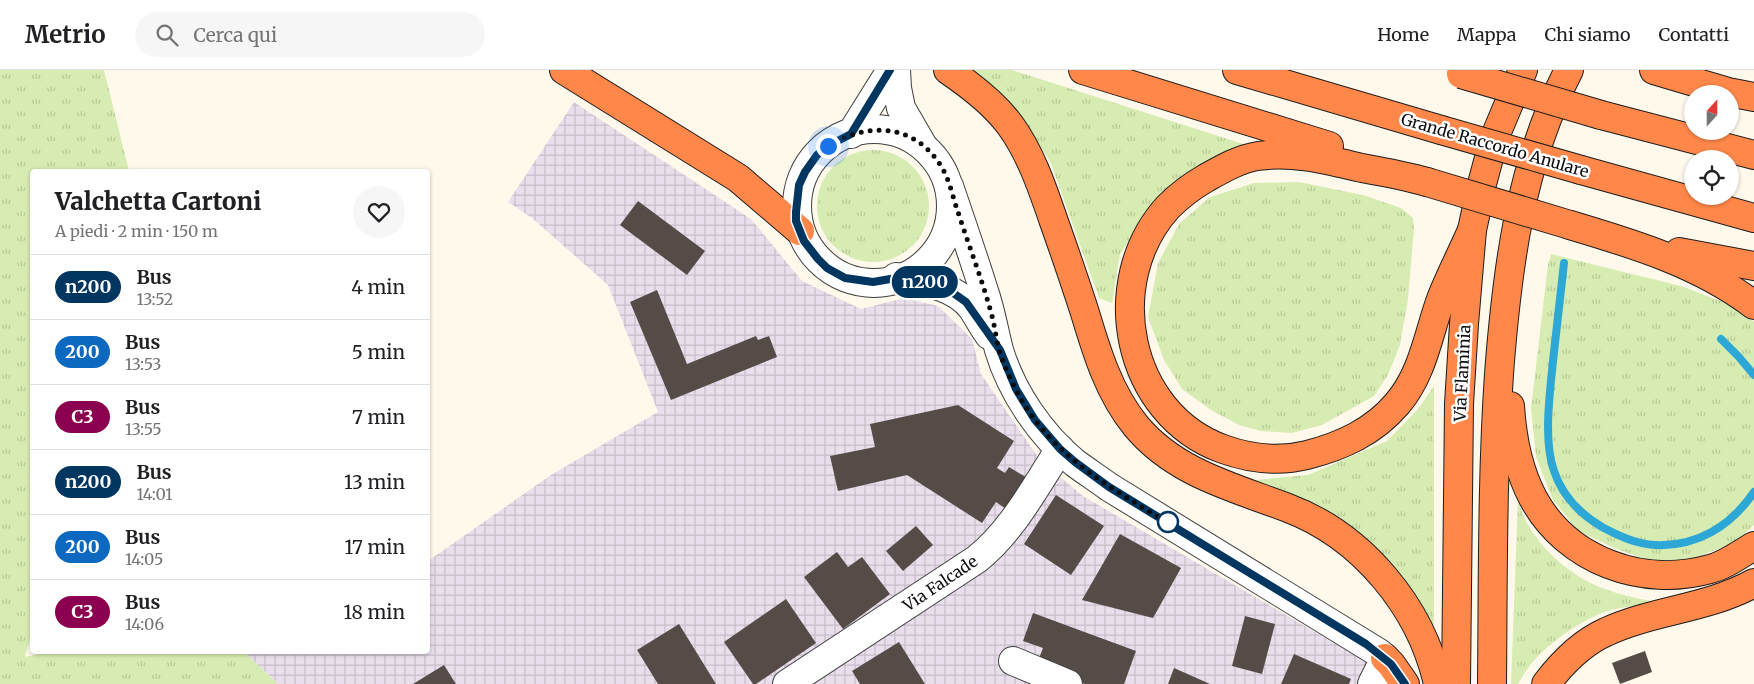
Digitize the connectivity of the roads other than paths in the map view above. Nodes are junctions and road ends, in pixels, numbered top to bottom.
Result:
1 (564, 70) edge
2 (890, 70) edge
3 (896, 70) edge
4 (948, 70) edge
5 (1083, 70) edge
6 (1237, 70) edge
7 (1523, 70) edge
8 (1569, 70) edge
9 (1654, 70) edge
10 (1454, 72) edge
11 (1754, 97) edge
12 (851, 134) junction
13 (923, 146) junction
14 (1754, 155) edge
15 (1422, 181) junction
16 (949, 186) junction
17 (1754, 218) edge
18 (1472, 230) junction
19 (800, 231) junction
20 (1631, 243) junction
21 (1754, 266) edge
22 (896, 278) junction
23 (1754, 305) edge
24 (1504, 306) junction
25 (1000, 350) junction
26 (1060, 449) junction
27 (1754, 546) edge
28 (1754, 583) edge
29 (1385, 658) junction
30 (1013, 661) dead end
31 (787, 684) edge
32 (1068, 684) edge
33 (1372, 684) edge
34 (1405, 684) edge
35 (1438, 684) edge
36 (1456, 684) edge
37 (1492, 684) edge
38 (1546, 684) edge

1 - 19 highway
2 - 12 street
3 - 13 street
4 - 35 highway
5 - 15 highway
6 - 17 highway, Grande Raccordo Anulare, bridge
7 - 18 highway, Via Flaminia
8 - 24 highway
9 - 11 highway
10 - 14 highway, bridge
12 - 13 street
12 - 19 street
13 - 16 street
15 - 18 highway
15 - 20 highway, bridge
16 - 22 street
16 - 25 street
18 - 36 highway, Via Flaminia
19 - 22 street
20 - 21 highway
20 - 23 highway
22 - 25 street
24 - 27 highway
24 - 37 highway
25 - 26 street
26 - 29 street
26 - 31 street, Via Falcade
28 - 38 highway
29 - 33 street
29 - 34 highway
30 - 32 street

